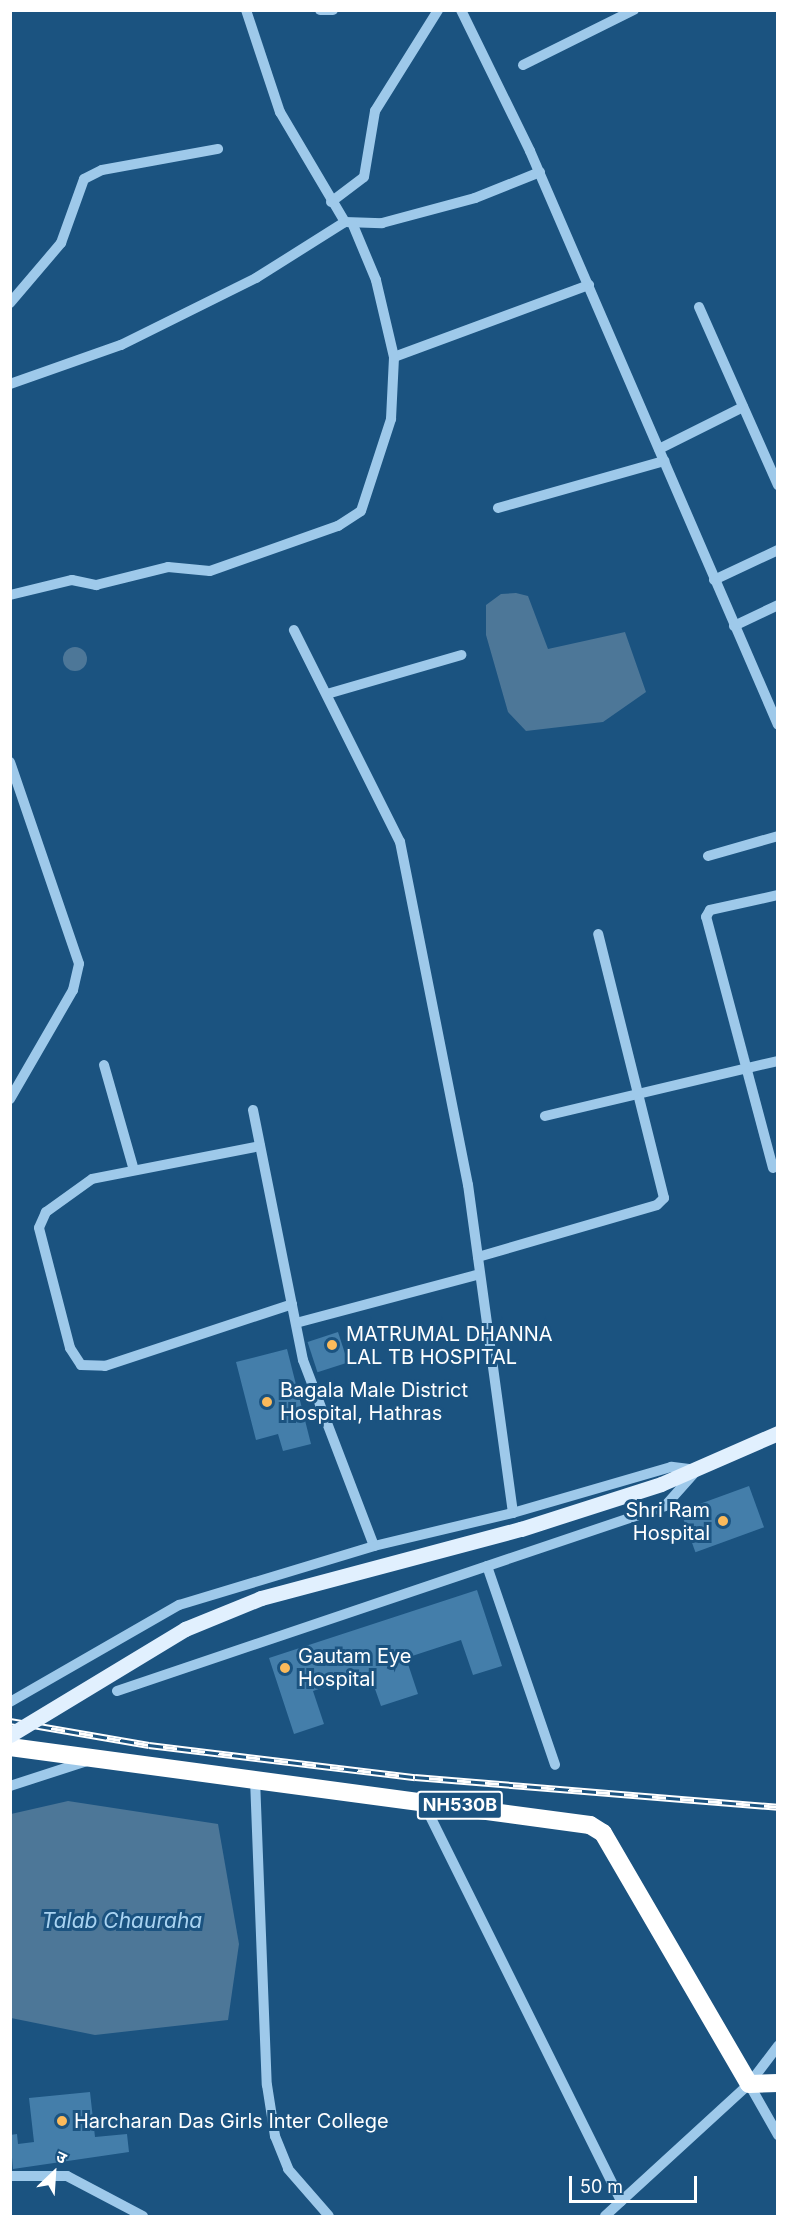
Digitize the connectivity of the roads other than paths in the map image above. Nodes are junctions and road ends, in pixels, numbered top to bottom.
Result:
1 (246, 10) edge
2 (320, 10) edge
3 (333, 10) edge
4 (438, 10) edge
5 (461, 10) edge
6 (634, 10) edge
7 (523, 65) dead end
8 (218, 149) dead end
9 (540, 172) junction
10 (331, 202) junction
11 (349, 224) junction
12 (589, 285) junction
13 (10, 303) edge
14 (699, 307) dead end
15 (394, 357) junction
16 (10, 384) edge
17 (743, 407) junction
18 (659, 449) junction
19 (664, 460) junction
20 (777, 485) edge
21 (498, 508) dead end
22 (777, 550) edge
23 (714, 580) junction
24 (10, 595) edge
25 (777, 606) edge
26 (734, 626) junction
27 (294, 630) dead end
28 (461, 655) dead end
29 (327, 694) junction
30 (777, 725) edge
31 (10, 762) edge
32 (777, 836) edge
33 (708, 856) dead end
34 (777, 895) edge
35 (598, 934) dead end
36 (777, 1061) edge
37 (104, 1065) dead end
38 (747, 1069) junction
39 (638, 1094) junction
40 (10, 1099) edge
41 (253, 1110) dead end
42 (545, 1116) dead end
43 (260, 1146) junction
44 (773, 1168) dead end
45 (134, 1170) junction
46 (478, 1257) junction
47 (480, 1274) junction
48 (292, 1304) junction
49 (296, 1323) junction
50 (777, 1433) edge
51 (697, 1470) junction
52 (513, 1513) junction
53 (374, 1546) junction
54 (487, 1566) junction
55 (117, 1691) dead end
56 (23, 1692) junction
57 (10, 1695) edge
58 (10, 1702) edge
59 (10, 1735) edge
60 (10, 1747) edge
61 (92, 1759) junction
62 (555, 1765) dead end
63 (255, 1779) junction
64 (10, 1786) edge
65 (422, 1800) junction
66 (777, 2046) edge
67 (777, 2083) edge
68 (749, 2084) junction
69 (777, 2135) edge
70 (10, 2176) edge
71 (621, 2201) junction
72 (143, 2217) edge
73 (329, 2217) edge
74 (605, 2217) edge

1 - 10 street
2 - 3 street
4 - 10 street
5 - 9 street
6 - 7 street
8 - 13 street
9 - 11 street
9 - 12 street
10 - 11 street
11 - 15 street
11 - 16 street
12 - 15 street
12 - 18 street
14 - 17 street
15 - 24 street
17 - 18 street
17 - 20 street
18 - 19 street
19 - 21 street
19 - 23 street
22 - 23 street
23 - 26 street
25 - 26 street
26 - 30 street
27 - 29 street
28 - 29 street
29 - 46 street
31 - 40 street
32 - 33 street
34 - 38 street
35 - 39 street
36 - 38 street
37 - 45 street
38 - 39 street
38 - 44 street
39 - 42 street
39 - 46 street
41 - 43 street
43 - 45 street
43 - 48 street
45 - 48 street
46 - 47 street
47 - 49 street
47 - 52 street
48 - 49 street
49 - 53 street
50 - 51 main road
51 - 52 street
51 - 54 street
51 - 59 main road, bridge
52 - 53 street
53 - 56 street
54 - 55 street
54 - 62 street
56 - 57 street
56 - 58 street
60 - 61 highway, NH530B
61 - 63 highway, NH530B
61 - 64 street
63 - 65 highway, NH530B
63 - 73 street
65 - 68 highway, NH530B
65 - 71 street
66 - 68 street
67 - 68 highway
68 - 69 street
68 - 71 street
70 - 72 street
71 - 74 street

